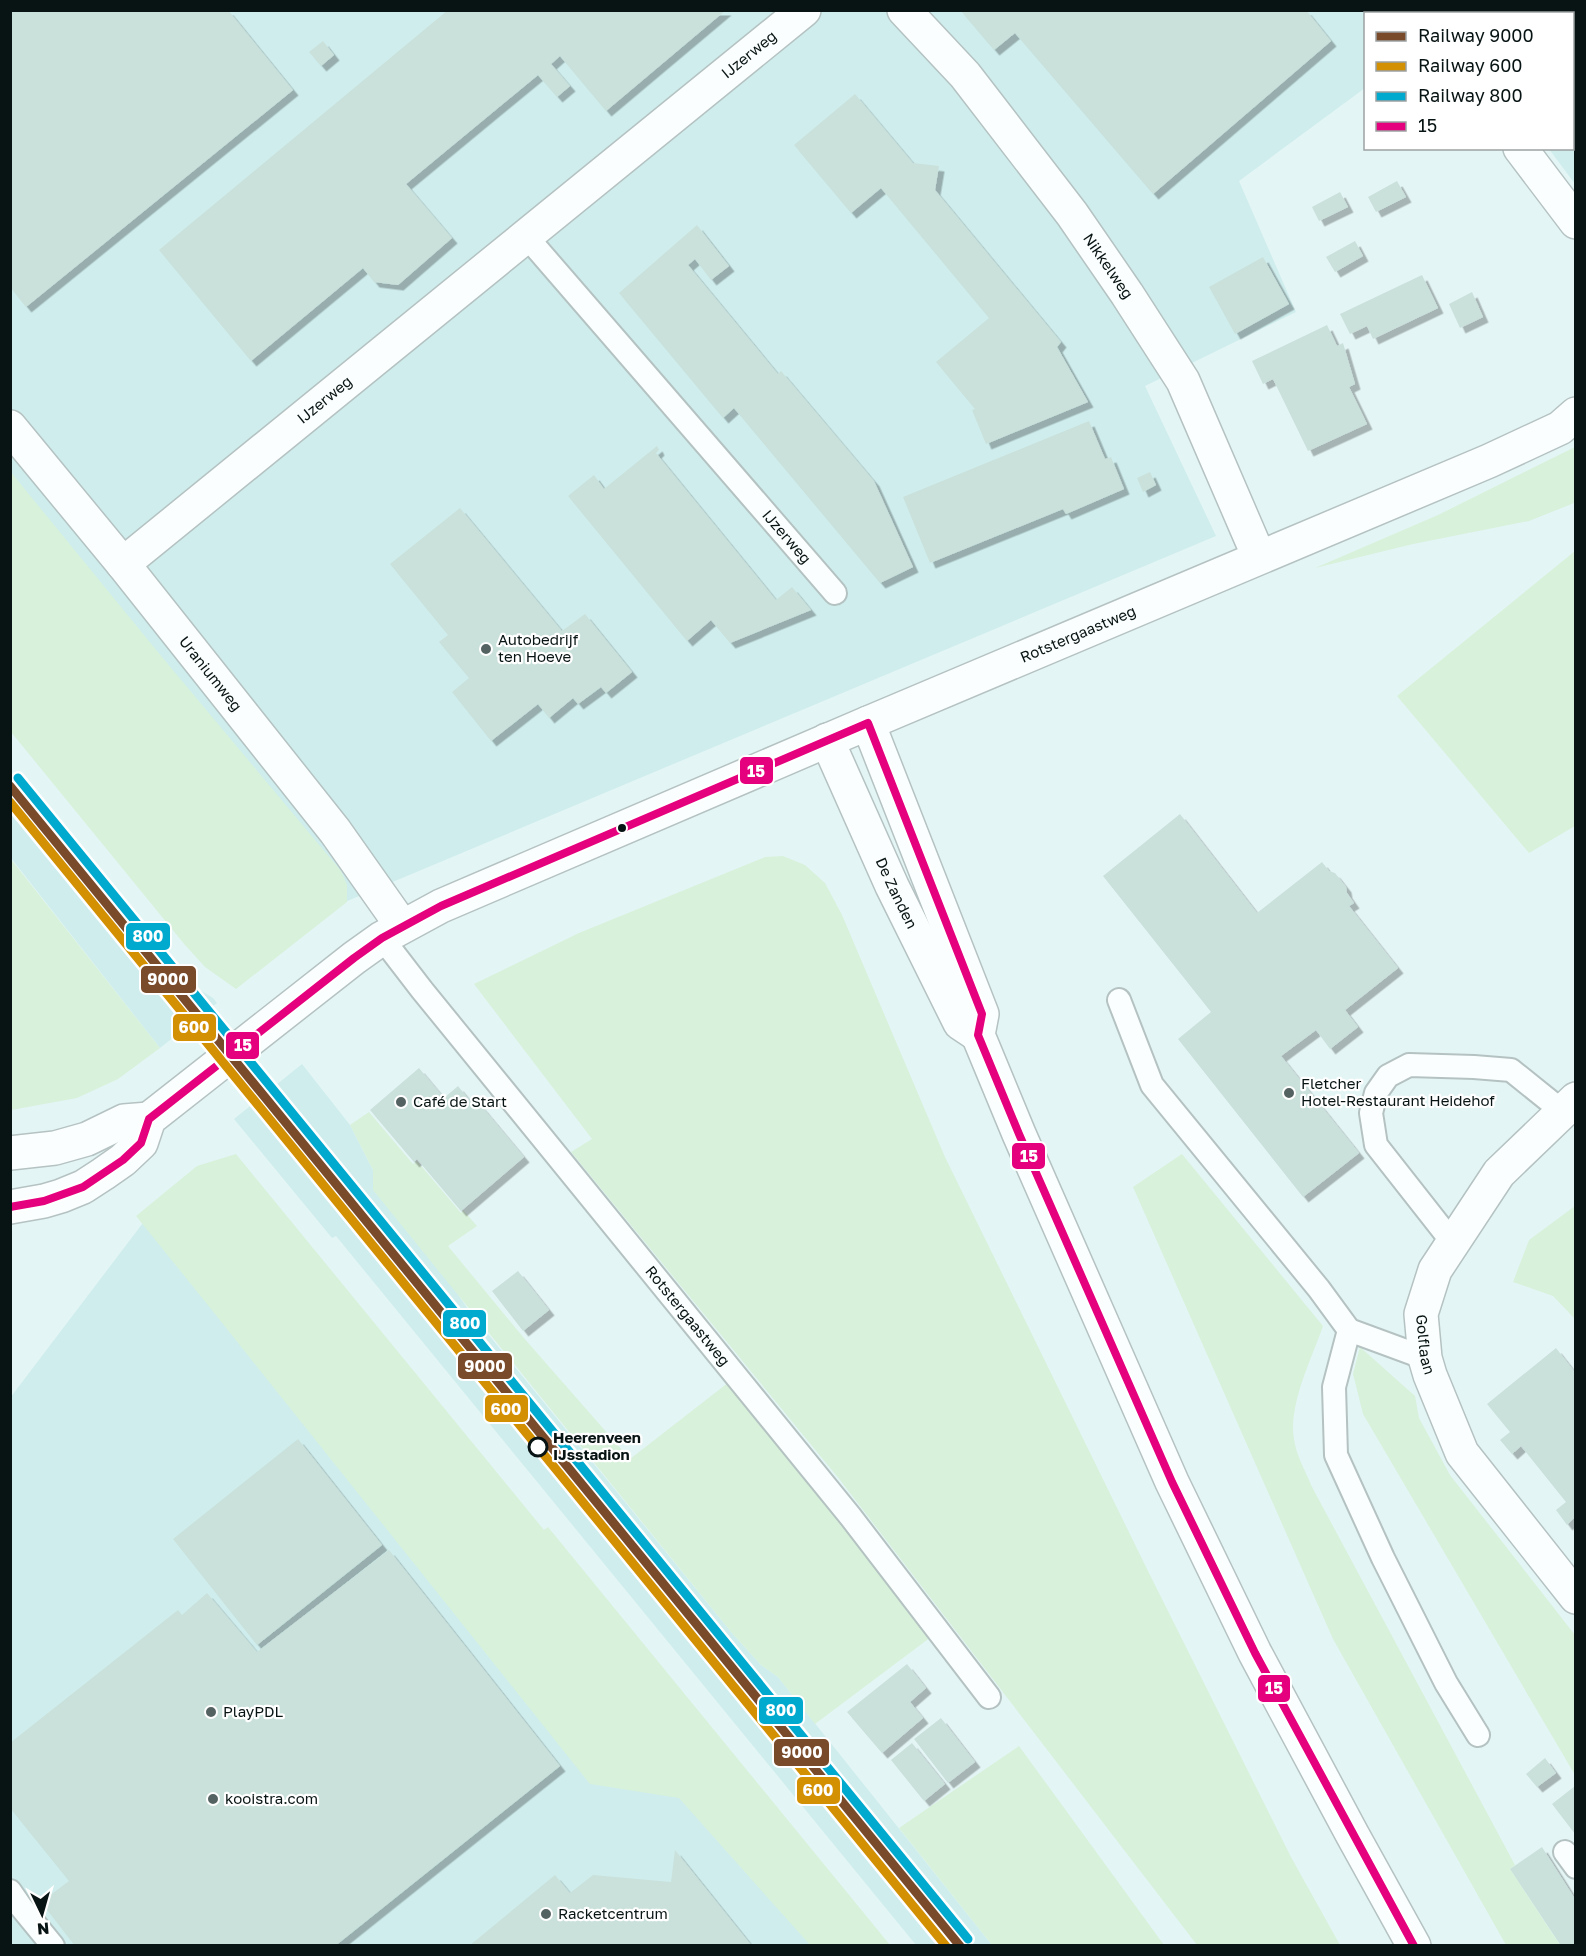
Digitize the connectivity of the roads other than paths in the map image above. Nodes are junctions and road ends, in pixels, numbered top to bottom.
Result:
1 (804, 10) edge
2 (904, 10) edge
3 (1521, 150) edge
4 (1575, 222) edge
5 (526, 236) junction
6 (1575, 414) edge
7 (10, 427) edge
8 (1259, 557) junction
9 (123, 564) junction
10 (835, 593) dead end
11 (868, 723) junction
12 (827, 740) junction
13 (392, 932) junction
14 (1119, 1000) dead end
15 (978, 1035) junction
16 (1569, 1105) edge
17 (149, 1119) junction
18 (10, 1153) edge
19 (10, 1207) edge
20 (1453, 1243) junction
21 (1349, 1330) junction
22 (1425, 1358) junction
23 (1575, 1597) edge
24 (989, 1697) dead end
25 (1478, 1735) dead end
26 (10, 1891) edge
27 (53, 1946) edge
28 (1414, 1946) edge

1 - 5 street, IJzerweg
2 - 8 street, Nikkelweg
3 - 4 street
5 - 9 street, IJzerweg
5 - 10 lane, IJzerweg
6 - 8 street, Rotstergaastweg
7 - 9 street, Uraniumweg
8 - 11 street, Rotstergaastweg
9 - 13 street, Uraniumweg
11 - 12 street, Rotstergaastweg
11 - 15 street, De Zanden
12 - 13 street, Rotstergaastweg
12 - 15 street, De Zanden
13 - 17 street, Rotstergaastweg
13 - 24 lane, Rotstergaastweg
14 - 21 lane
15 - 28 street, De Zanden
16 - 20 street, Golflaan
16 - 20 lane
17 - 18 street
17 - 19 street, Rotstergaastweg
20 - 22 street, Golflaan
21 - 22 lane
21 - 25 lane
22 - 23 street, Golflaan
26 - 27 lane

